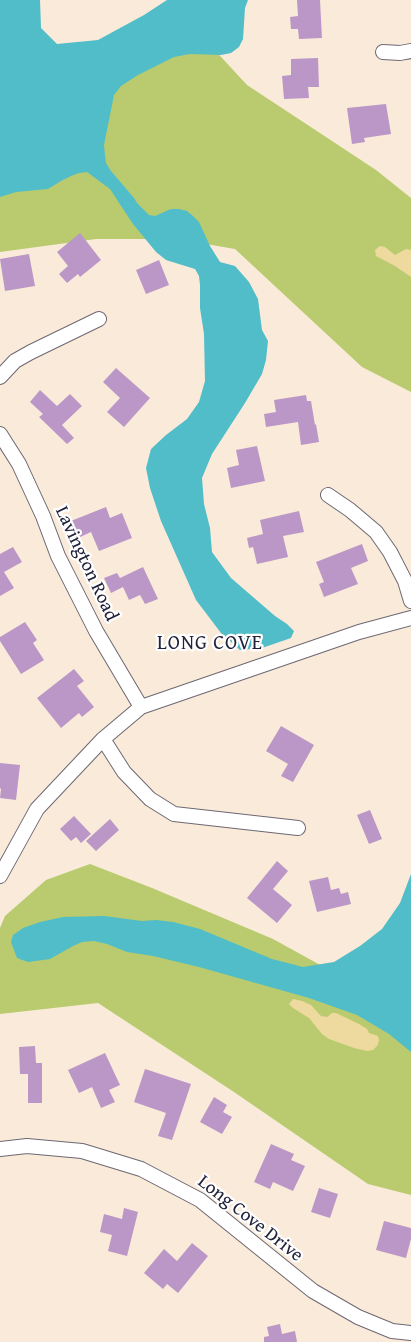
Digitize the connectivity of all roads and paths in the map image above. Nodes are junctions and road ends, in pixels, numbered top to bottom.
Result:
1 (411, 51) edge
2 (383, 52) dead end
3 (99, 319) dead end
4 (0, 377) edge
5 (0, 434) edge
6 (328, 495) dead end
7 (411, 601) edge
8 (411, 618) edge
9 (141, 707) junction
10 (103, 739) junction
11 (298, 828) dead end
12 (4, 860) edge
13 (0, 876) edge
14 (0, 1149) edge
15 (411, 1332) edge

1 - 2 street
3 - 4 street
5 - 9 street, Lavington Road
6 - 7 street
8 - 9 street
9 - 10 street
10 - 11 street
10 - 12 street
12 - 13 street
14 - 15 street, Long Cove Drive

